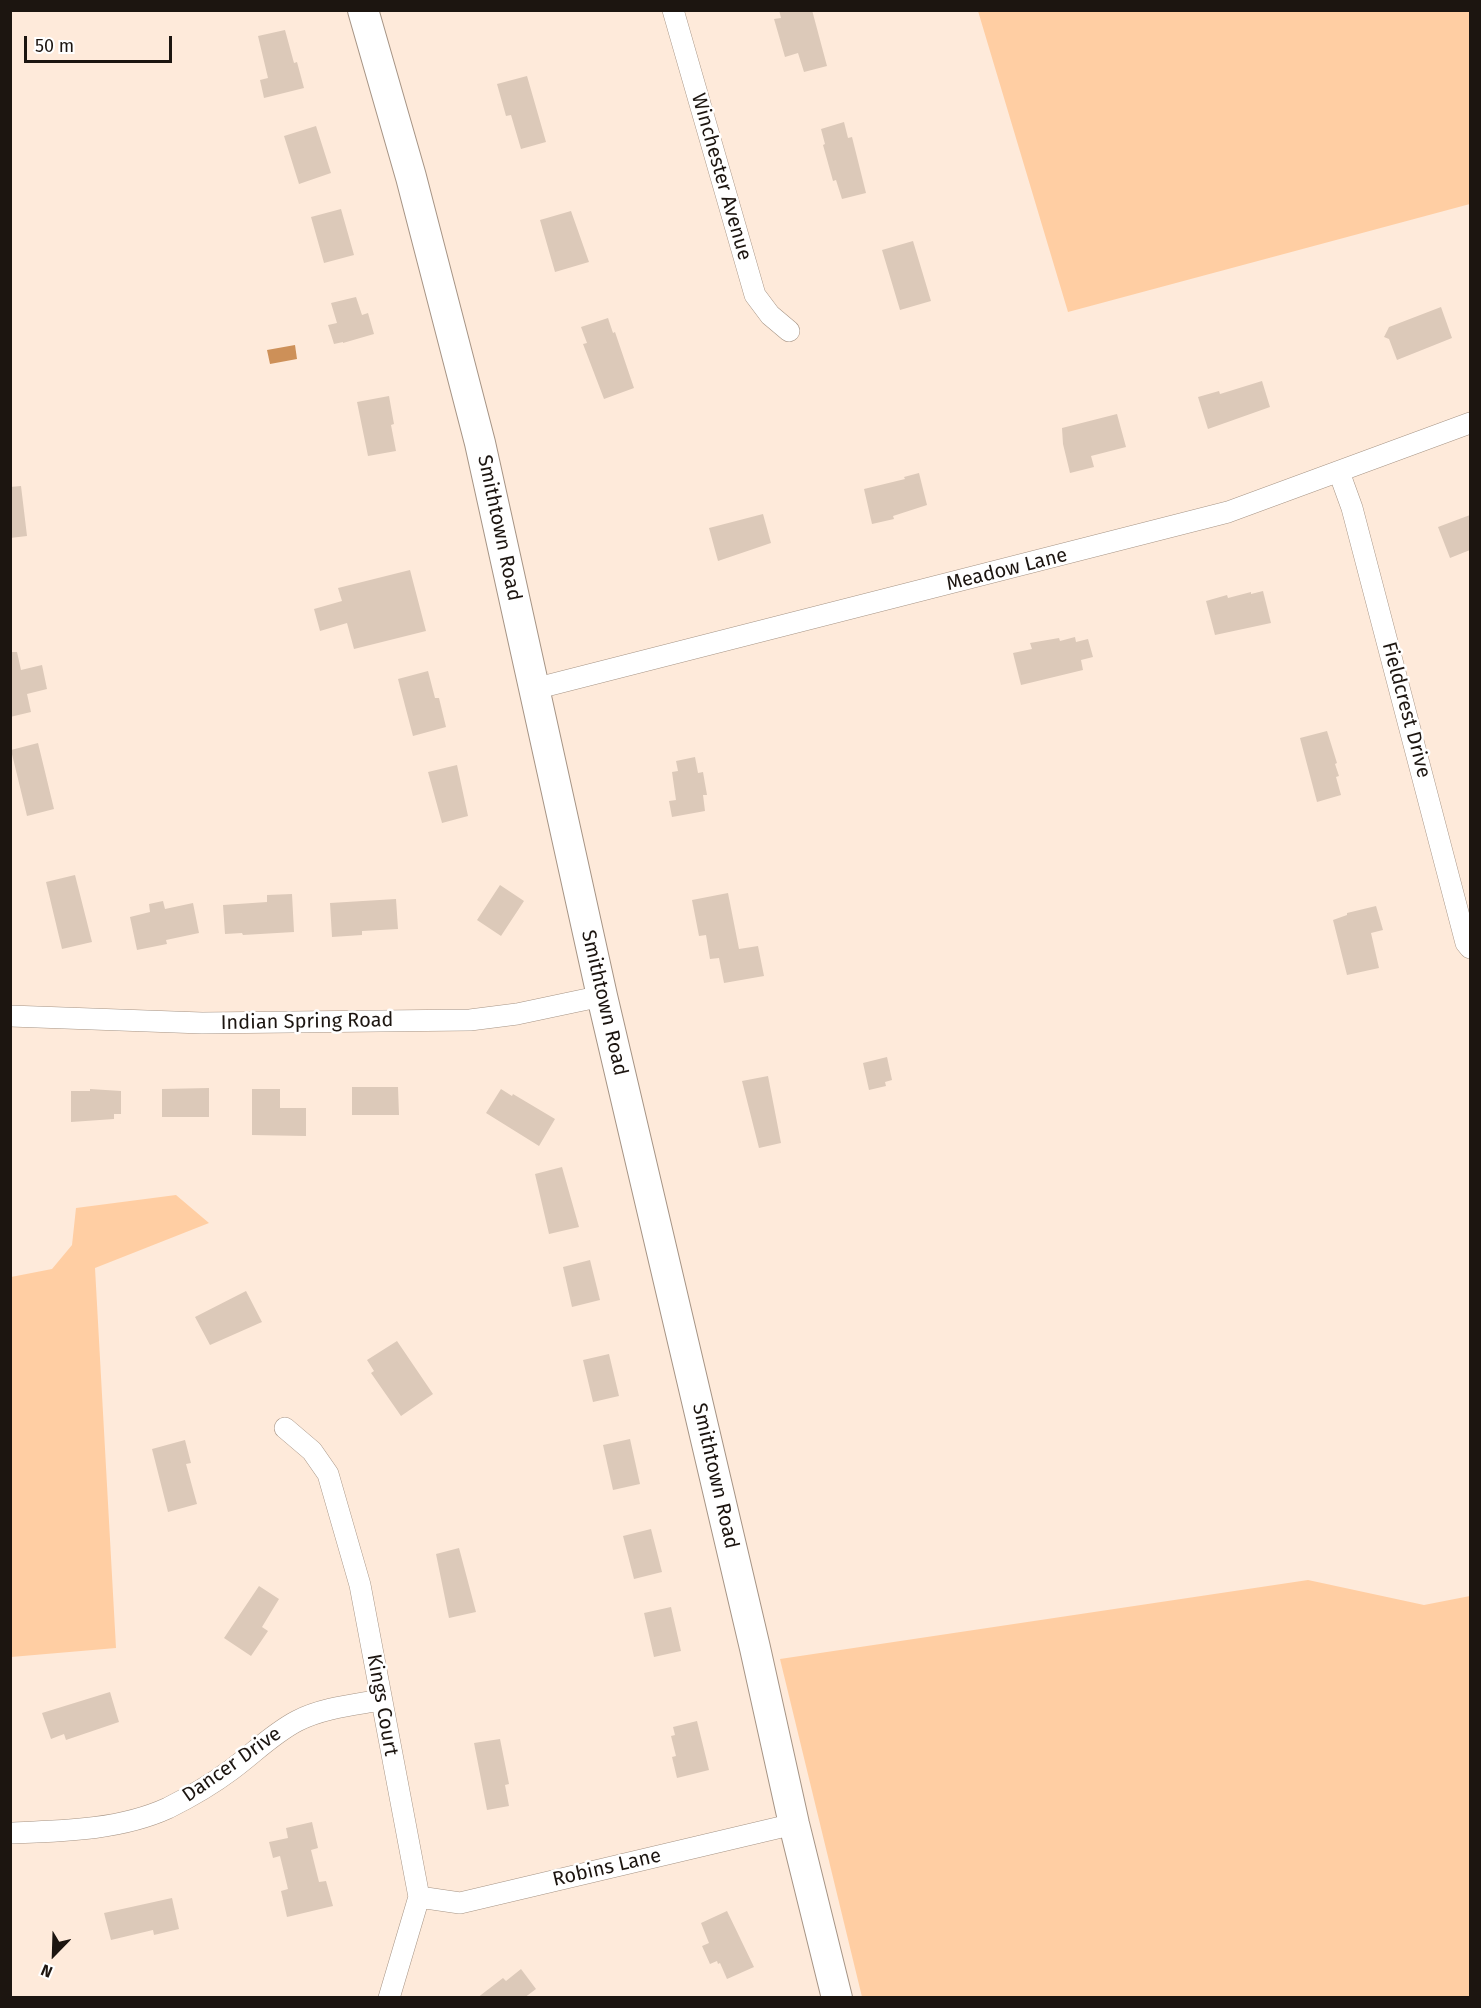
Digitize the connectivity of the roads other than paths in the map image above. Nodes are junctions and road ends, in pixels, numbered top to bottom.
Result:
1 (363, 10) edge
2 (673, 10) edge
3 (789, 331) dead end
4 (1470, 423) edge
5 (1340, 472) junction
6 (534, 689) junction
7 (1470, 948) edge
8 (602, 996) junction
9 (10, 1016) edge
10 (285, 1428) dead end
11 (381, 1700) junction
12 (794, 1824) junction
13 (10, 1833) edge
14 (419, 1897) junction
15 (389, 1998) edge
16 (837, 1998) edge

1 - 6 street, Smithtown Road
2 - 3 street, Winchester Avenue
4 - 5 street, Meadow Lane
5 - 6 street, Meadow Lane
5 - 7 street, Fieldcrest Drive
6 - 8 street, Smithtown Road
8 - 9 street, Indian Spring Road
8 - 12 street, Smithtown Road
10 - 11 street, Kings Court
11 - 13 street, Dancer Drive
11 - 14 street, Kings Court
12 - 14 street, Robins Lane
12 - 16 street, Smithtown Road
14 - 15 street, Kings Court

